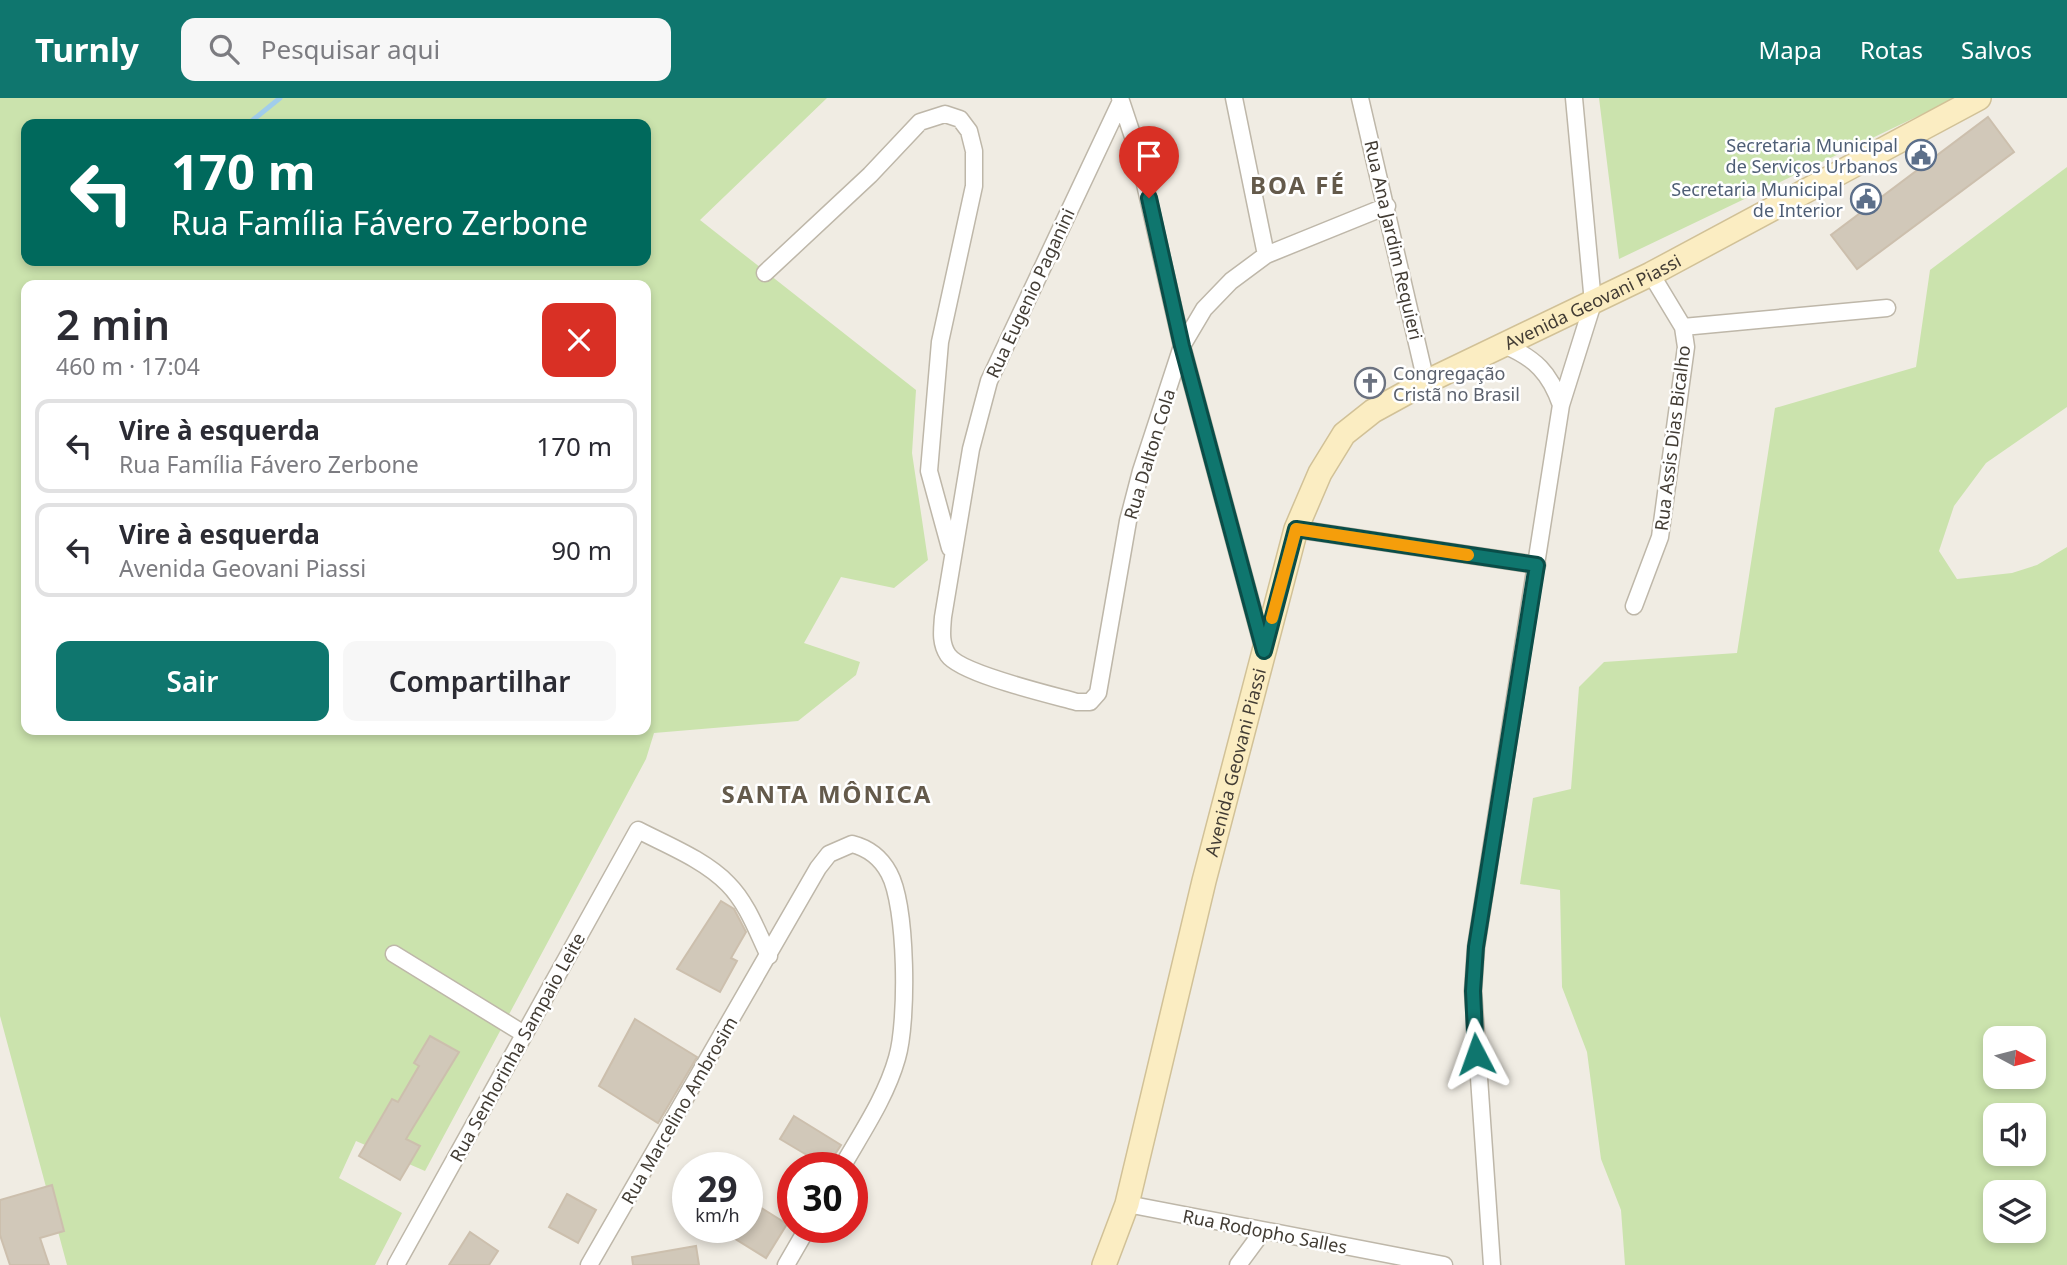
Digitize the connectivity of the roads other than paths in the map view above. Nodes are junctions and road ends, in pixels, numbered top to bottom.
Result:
1 (1234, 98) edge
2 (1360, 98) edge
3 (1574, 98) edge
4 (1979, 98) edge
5 (1120, 99) edge
6 (1387, 206) junction
7 (1266, 255) junction
8 (765, 273) dead end
9 (1651, 274) junction
10 (1592, 303) junction
11 (1887, 308) dead end
12 (1683, 327) junction
13 (1504, 345) junction
14 (1182, 346) junction
15 (1426, 382) junction
16 (1561, 405) junction
17 (1296, 529) junction
18 (952, 553) junction
19 (1537, 565) junction
20 (1634, 606) dead end
21 (1264, 651) junction
22 (1098, 693) joint
23 (394, 954) dead end
24 (769, 956) junction
25 (524, 1034) junction
26 (850, 1152) edge
27 (1127, 1203) junction
28 (1263, 1231) junction
29 (799, 1243) edge
30 (396, 1265) edge
31 (589, 1265) edge
32 (786, 1265) edge
33 (1104, 1265) edge
34 (1238, 1265) edge
35 (1444, 1265) edge
36 (1492, 1265) edge

1 - 7 street
2 - 6 street, Rua Ana Jardim Requieri
3 - 10 street
4 - 9 main road, Avenida Geovani Piassi
5 - 14 street
5 - 18 street, Rua Eugenio Paganini
6 - 7 street, Rua Dalton Cola
6 - 15 street, Rua Ana Jardim Requieri
7 - 14 street, Rua Dalton Cola
8 - 18 street
9 - 10 main road, Avenida Geovani Piassi
9 - 12 street, Rua Assis Dias Bicalho
10 - 13 main road, Avenida Geovani Piassi
10 - 16 street
11 - 12 street
12 - 20 street, Rua Assis Dias Bicalho
13 - 15 main road, Avenida Geovani Piassi
13 - 16 street
14 - 21 street
14 - 22 street, Rua Dalton Cola
15 - 17 main road, Avenida Geovani Piassi
16 - 19 street
17 - 19 street
17 - 21 main road, Avenida Geovani Piassi
18 - 22 street, Rua Eugenio Paganini
19 - 36 street
21 - 27 main road, Avenida Geovani Piassi
23 - 25 street
24 - 25 street, Rua Senhorinha Sampaio Leite
24 - 26 street, Rua Marcelino Ambrosim
24 - 31 street, Rua Marcelino Ambrosim
25 - 30 street, Rua Senhorinha Sampaio Leite
27 - 28 street, Rua Rodopho Salles
27 - 33 main road, Avenida Geovani Piassi
28 - 34 street
28 - 35 street, Rua Rodopho Salles
29 - 32 street

